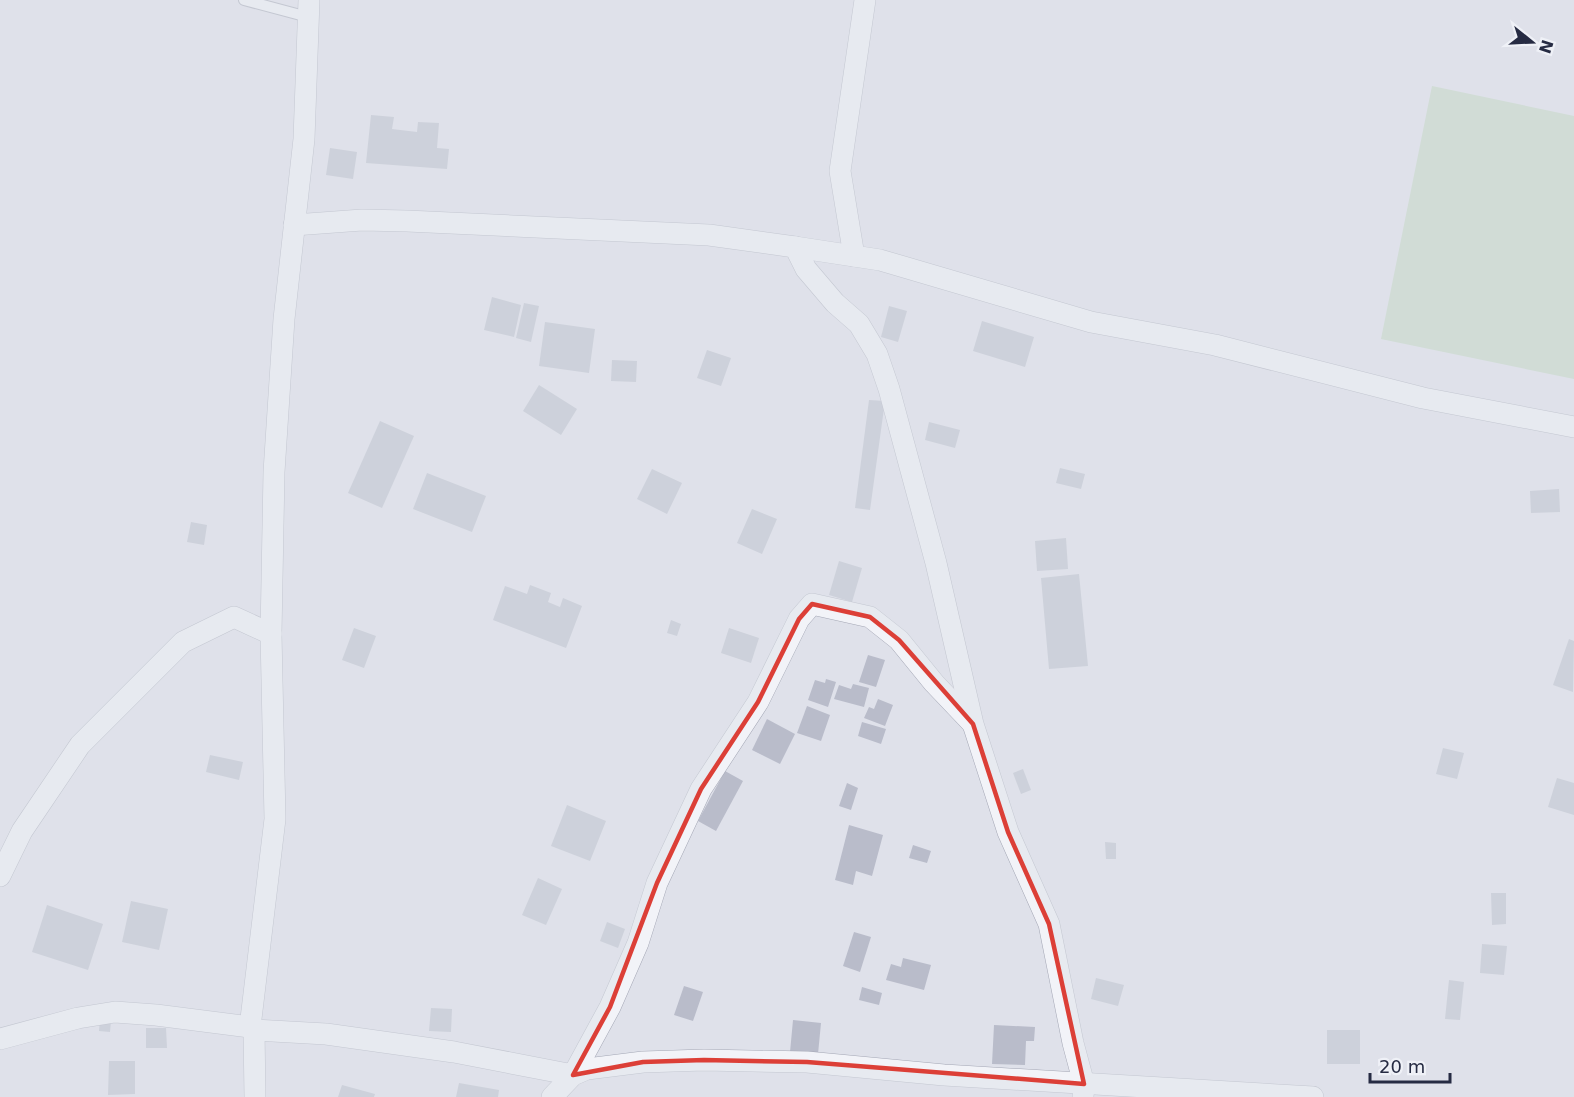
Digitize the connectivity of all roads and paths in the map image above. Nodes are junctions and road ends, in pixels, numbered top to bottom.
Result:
1 (244, 0) edge
2 (865, 0) edge
3 (309, 8) edge
4 (294, 225) junction
5 (795, 247) junction
6 (854, 256) junction
7 (1574, 427) edge
8 (271, 634) junction
9 (973, 724) junction
10 (0, 876) edge
11 (252, 1028) junction
12 (0, 1039) edge
13 (573, 1075) junction
14 (1084, 1091) edge
15 (255, 1097) edge
16 (552, 1097) edge
17 (1313, 1097) edge

1 - 3 lane
2 - 6 street
3 - 4 street
4 - 5 street
4 - 8 street
5 - 6 street
5 - 9 street
6 - 7 street
8 - 10 street
8 - 11 street
9 - 13 street
9 - 14 street
11 - 12 street
11 - 13 street
11 - 15 street
13 - 14 street
13 - 16 street
14 - 17 street

